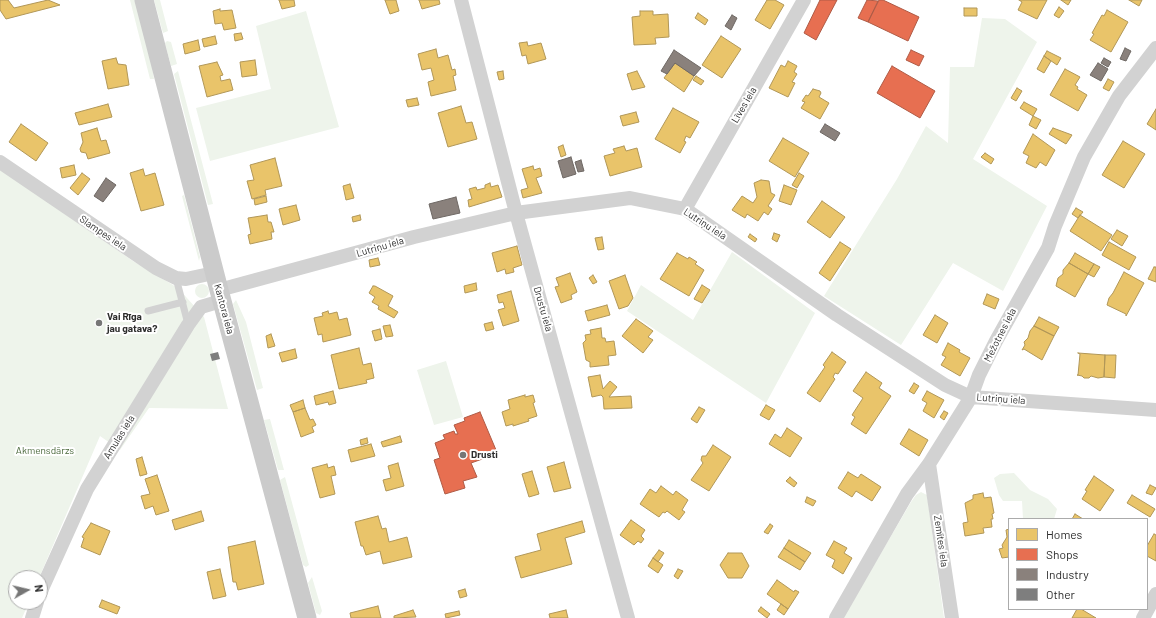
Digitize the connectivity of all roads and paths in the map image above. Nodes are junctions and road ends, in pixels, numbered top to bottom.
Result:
1 (144, 0) edge
2 (461, 0) edge
3 (802, 1) edge
4 (1156, 48) edge
5 (0, 162) edge
6 (685, 209) junction
7 (516, 213) junction
8 (176, 278) junction
9 (218, 288) junction
10 (183, 302) junction
11 (148, 311) dead end
12 (188, 325) junction
13 (971, 397) junction
14 (1156, 410) edge
15 (929, 464) junction
16 (48, 574) edge
17 (1156, 594) edge
18 (1148, 609) edge
19 (307, 618) edge
20 (628, 618) edge
21 (836, 618) edge
22 (952, 618) edge

1 - 9 main road, Kantora iela
2 - 7 street, Drustu iela
3 - 6 street, Līves iela
4 - 13 street, Mežotnes iela
5 - 8 street, Slampes iela
6 - 7 street, Lutriņu iela
6 - 13 street, Lutriņu iela
7 - 9 street, Lutriņu iela
7 - 20 street, Drustu iela
8 - 9 street, Slampes iela
8 - 10 lane
9 - 12 street, Amulas iela
9 - 19 main road, Kantora iela
10 - 11 lane
10 - 12 lane
12 - 16 street, Amulas iela
13 - 14 street, Lutriņu iela
13 - 15 street, Mežotnes iela
15 - 21 street, Mežotnes iela
15 - 22 street, Zemītes iela
17 - 18 street

